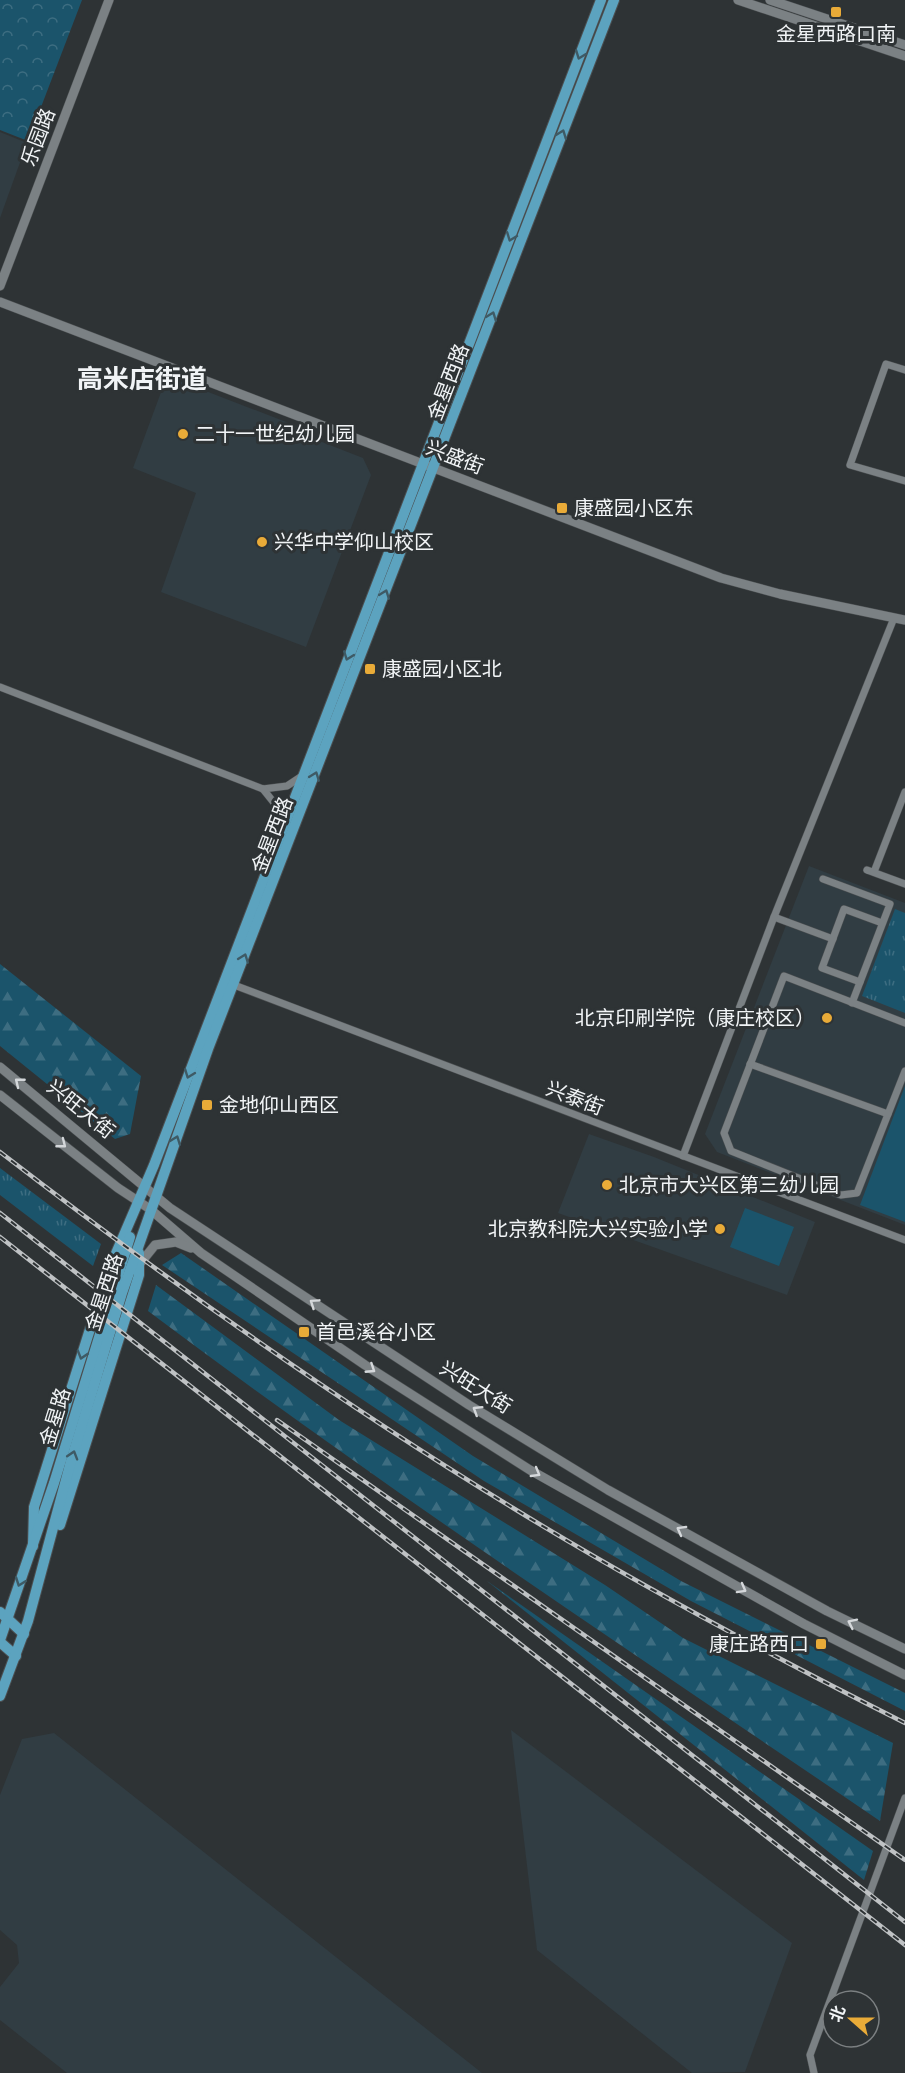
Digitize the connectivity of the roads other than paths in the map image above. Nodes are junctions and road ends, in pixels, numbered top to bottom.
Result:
1 (109, 0) edge
2 (601, 0) edge
3 (614, 0) edge
4 (738, 0) edge
5 (770, 0) edge
6 (905, 45) edge
7 (905, 56) edge
8 (0, 286) edge
9 (0, 302) edge
10 (905, 370) edge
11 (422, 464) junction
12 (434, 469) junction
13 (905, 481) edge
14 (894, 618) junction
15 (905, 620) edge
16 (0, 687) edge
17 (304, 774) junction
18 (263, 789) junction
19 (905, 792) edge
20 (284, 826) junction
21 (823, 879) dead end
22 (905, 884) edge
23 (774, 917) junction
24 (882, 923) junction
25 (833, 939) junction
26 (860, 982) junction
27 (234, 985) junction
28 (852, 1003) junction
29 (905, 1023) edge
30 (750, 1064) junction
31 (0, 1067) edge
32 (905, 1071) edge
33 (0, 1095) edge
34 (888, 1114) junction
35 (683, 1156) junction
36 (146, 1186) junction
37 (155, 1195) junction
38 (139, 1202) junction
39 (150, 1209) junction
40 (905, 1240) edge
41 (139, 1243) junction
42 (201, 1252) junction
43 (138, 1265) junction
44 (122, 1293) junction
45 (41, 1572) junction
46 (4, 1616) edge
47 (24, 1634) junction
48 (0, 1641) edge
49 (905, 1649) edge
50 (16, 1656) junction
51 (905, 1675) edge
52 (0, 1696) edge
53 (905, 1798) edge
54 (814, 2073) edge

1 - 8 main road, 乐园路
2 -> 11 main road, 金星西路
12 -> 3 main road, 金星西路
4 - 7 main road
5 - 6 main road
9 - 11 main road, 兴盛街
10 - 13 street
11 - 12 main road, 兴盛街
11 -> 17 main road, 金星西路
12 - 14 main road, 兴盛街
27 -> 12 main road, 金星西路
14 - 15 main road, 兴盛街
14 - 23 street
16 - 18 street
17 - 18 street
17 - 20 main road, 金星西路
18 - 20 street
19 - 22 street
20 -> 36 main road, 金星西路
21 - 24 street
23 - 25 street
23 - 35 street
24 - 25 street
24 - 26 street
25 - 26 street
26 - 28 street
27 - 35 street, 兴泰街
37 -> 27 main road, 金星西路
28 - 29 street
28 - 30 street
30 - 34 street
30 - 34 street
36 -> 31 main road, 兴旺大街
32 - 34 street
33 -> 38 main road, 兴旺大街
35 - 40 street, 兴泰街
36 - 37 main road, 兴旺大街
36 - 38 main road, 金星西路
37 - 39 main road, 金星西路
49 -> 37 main road, 兴旺大街
38 - 39 main road, 兴旺大街
38 -> 46 main road, 金星西路
39 - 41 main road, 金星西路
39 - 42 main road, 兴旺大街
41 - 43 main road
41 - 44 main road, 金星西路
42 - 43 main road
42 -> 51 main road, 兴旺大街
43 - 44 main road
43 - 45 main road
45 -> 44 main road, 金星西路
45 - 47 main road, 金星西路
46 - 47 main road
46 - 48 main road
47 - 50 main road, 金星西路
48 - 50 main road
50 - 52 main road, 金星西路
53 - 54 street

